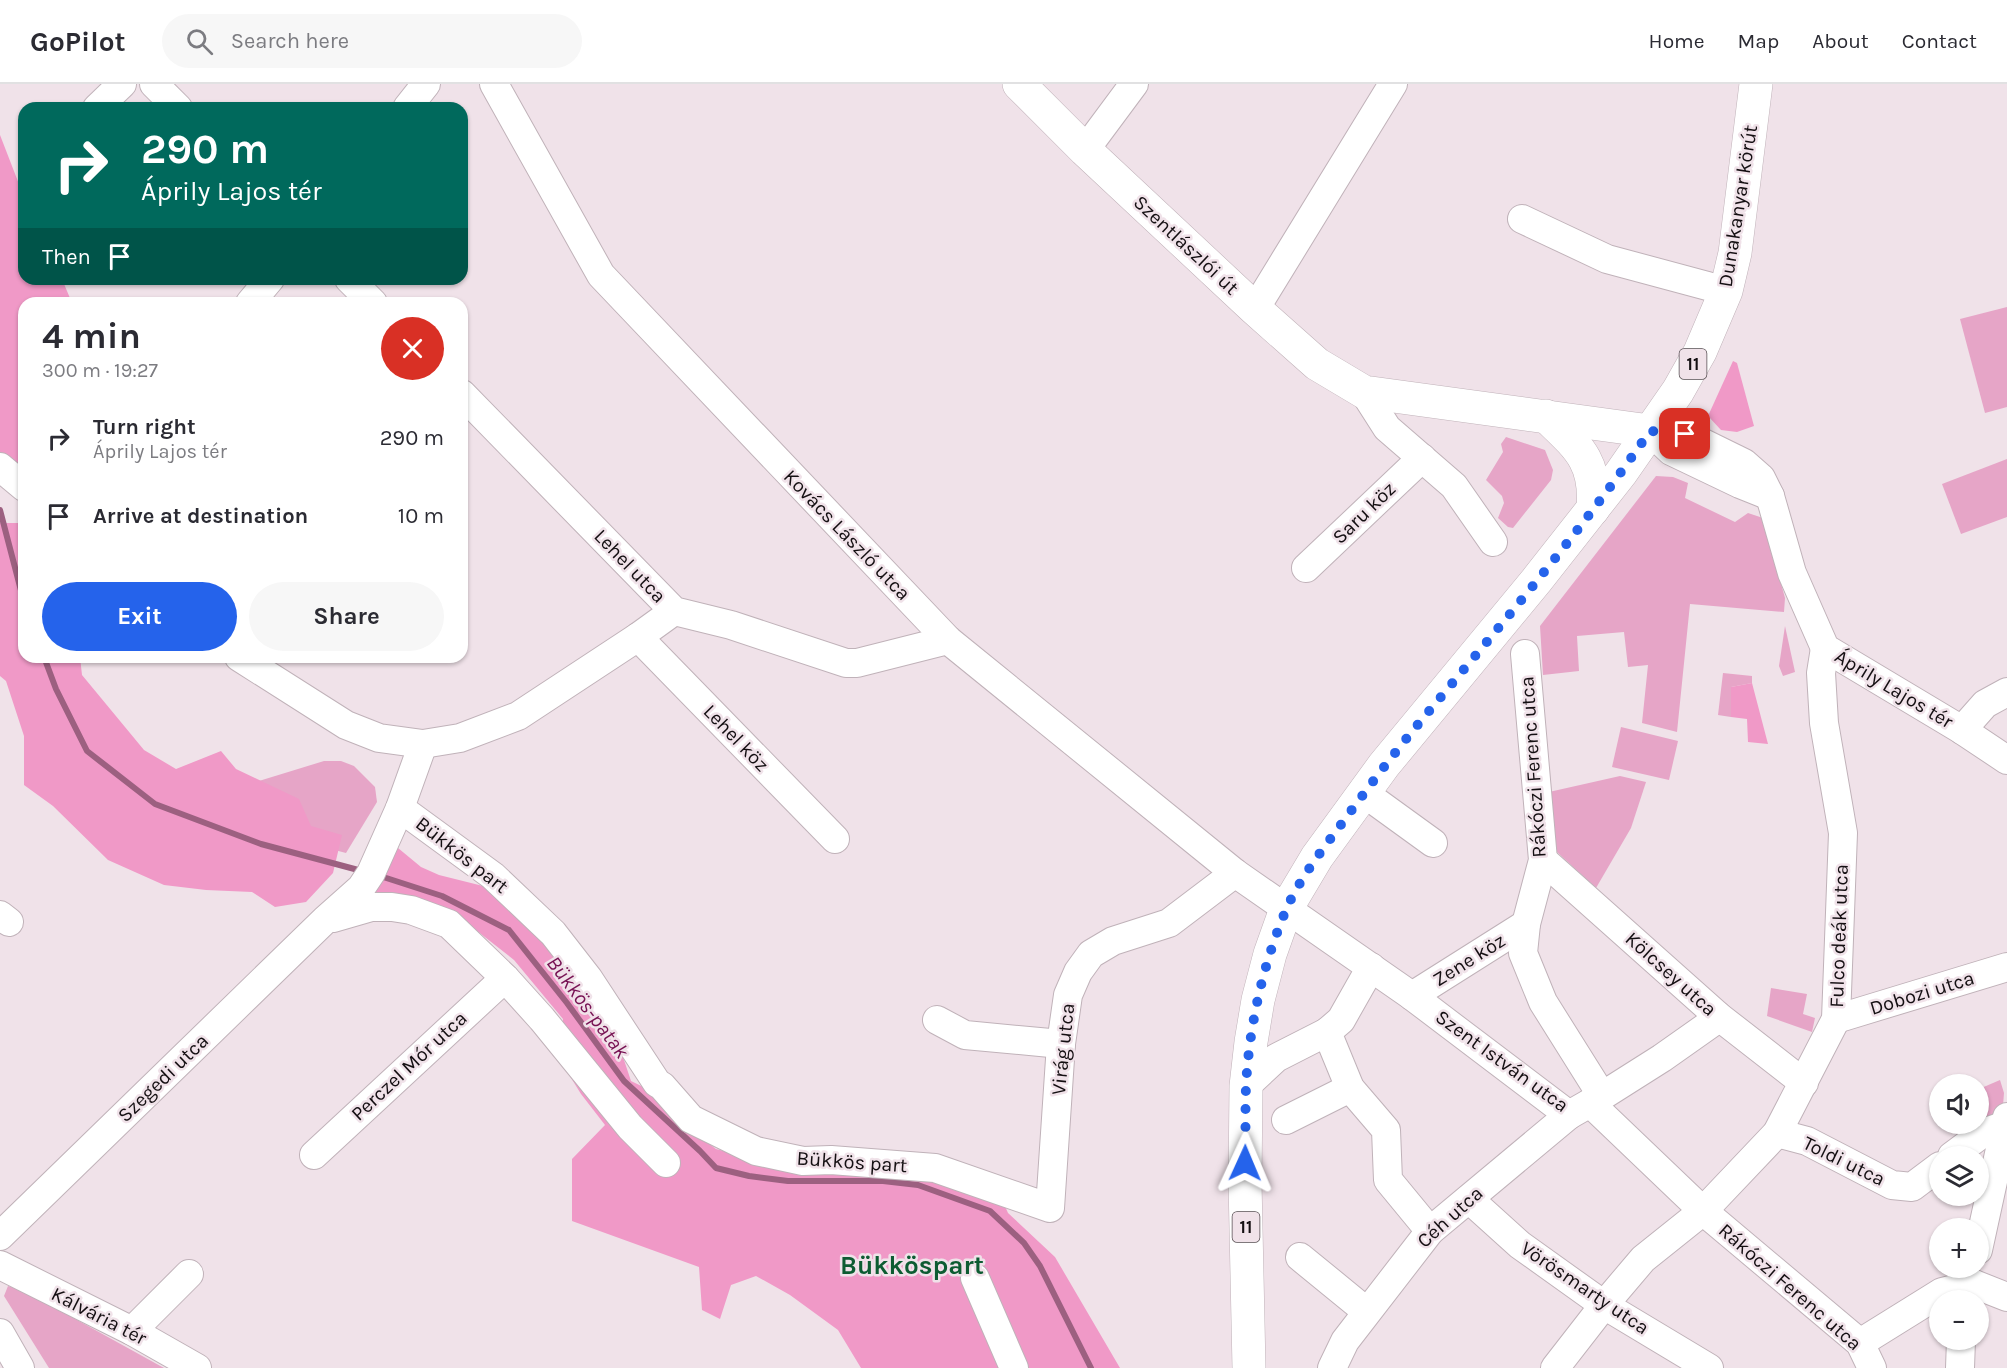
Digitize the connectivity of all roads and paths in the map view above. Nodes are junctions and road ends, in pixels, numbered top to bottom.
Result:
1 (122, 84) edge
2 (154, 84) edge
3 (426, 84) edge
4 (494, 84) edge
5 (1019, 84) edge
6 (1134, 84) edge
7 (1393, 84) edge
8 (1756, 84) edge
9 (103, 102) edge
10 (172, 102) edge
11 (412, 102) edge
12 (1085, 150) junction
13 (1522, 219) dead end
14 (265, 285) edge
15 (355, 285) edge
16 (1726, 291) junction
17 (255, 297) edge
18 (367, 297) edge
19 (1255, 309) junction
20 (1364, 392) junction
21 (468, 400) edge
22 (1546, 416) junction
23 (1650, 431) junction
24 (1422, 458) junction
25 (0, 467) edge
26 (18, 482) edge
27 (1593, 509) junction
28 (1493, 542) dead end
29 (1306, 568) dead end
30 (674, 611) junction
31 (638, 637) junction
32 (948, 640) junction
33 (1825, 648) junction
34 (1525, 654) dead end
35 (248, 663) edge
36 (2007, 692) edge
37 (1962, 730) junction
38 (423, 744) junction
39 (2007, 760) edge
40 (1364, 793) junction
41 (400, 808) junction
42 (1843, 833) joint
43 (835, 839) dead end
44 (1433, 843) dead end
45 (1543, 860) junction
46 (1235, 873) junction
47 (1286, 909) junction
48 (325, 920) junction
49 (1526, 924) junction
50 (2007, 967) edge
51 (1371, 968) junction
52 (505, 978) junction
53 (1412, 996) junction
54 (1718, 1016) junction
55 (1836, 1018) junction
56 (937, 1020) dead end
57 (1327, 1032) junction
58 (1061, 1044) junction
59 (1804, 1083) junction
60 (1246, 1086) junction
61 (1350, 1088) junction
62 (1587, 1104) junction
63 (2007, 1117) edge
64 (1286, 1120) dead end
65 (2006, 1125) edge
66 (1777, 1133) junction
67 (1965, 1146) edge
68 (314, 1155) dead end
69 (666, 1163) dead end
70 (1929, 1174) edge
71 (1469, 1199) junction
72 (1050, 1208) joint
73 (1703, 1211) junction
74 (1985, 1218) edge
75 (1430, 1231) junction
76 (0, 1236) edge
77 (1300, 1257) dead end
78 (0, 1265) edge
79 (189, 1274) dead end
80 (975, 1278) dead end
81 (1973, 1284) edge
82 (2007, 1297) edge
83 (1604, 1305) junction
84 (1366, 1311) junction
85 (132, 1331) junction
86 (0, 1333) edge
87 (1961, 1350) edge
88 (1863, 1359) edge
89 (20, 1368) edge
90 (197, 1368) edge
91 (1014, 1368) edge
92 (1249, 1368) edge
93 (1332, 1368) edge
94 (1556, 1368) edge
95 (1709, 1368) edge
96 (1960, 1368) edge

1 - 9 street
2 - 10 street
3 - 11 street
4 - 32 street, Kovács László utca
5 - 12 main road, Szentlászlói út
6 - 12 street
7 - 19 street
8 - 16 main road, Dunakanyar körút / 11
12 - 19 main road, Szentlászlói út
13 - 16 street
14 - 17 street
15 - 18 street
16 - 23 main road, Dunakanyar körút / 11
19 - 20 main road, Szentlászlói út
20 - 22 main road, Szentlászlói út
20 - 24 street, Szentlászlói út
21 - 30 street, Lehel utca
22 - 23 main road, Szentlászlói út
22 - 27 main road
23 - 27 main road, Dunakanyar körút / 11
23 - 33 street, Áprily Lajos tér
24 - 28 street, Szentlászlói út
24 - 29 street, Saru köz
25 - 26 street
27 - 40 main road, Dunakanyar körút / 11
30 - 31 street
30 - 32 street, Lehel utca
31 - 38 street
31 - 43 street, Lehel köz
32 - 46 street, Kovács László utca
33 - 37 street, Áprily Lajos tér
33 - 42 street, Áprily Lajos tér
34 - 45 street, Rákóczi Ferenc utca
35 - 38 street
36 - 37 street
37 - 39 street, Áprily Lajos tér
38 - 41 street, Szegedi utca
40 - 44 street
40 - 47 main road, Dunakanyar körút / 11
41 - 48 street, Szegedi utca
41 - 72 street, Bükkös part
42 - 55 street, Fulco deák utca
45 - 49 street, Rákóczi Ferenc utca
45 - 54 street, Kölcsey utca
46 - 47 street, Kovács László utca
46 - 58 street, Virág utca
47 - 51 street, Szent István utca
47 - 60 main road, Dunakanyar körút / 11
48 - 52 street
48 - 76 street, Szegedi utca
49 - 53 street, Zene köz
49 - 62 street, Rákóczi Ferenc utca
50 - 55 street, Dobozi utca
51 - 53 street, Szent István utca
51 - 57 street
52 - 68 street, Perczel Mór utca
52 - 69 street
53 - 62 street, Szent István utca
54 - 59 street, Kölcsey utca
54 - 62 street, Céh utca
55 - 59 street, Fulco deák utca
56 - 58 street
57 - 60 street
57 - 61 street
58 - 72 street, Virág utca
59 - 66 street, Fulco deák utca
60 - 92 main road, Dunakanyar körút / 11
61 - 64 street
61 - 75 street
62 - 71 street, Céh utca
62 - 73 street, Szent István utca
63 - 65 street
65 - 67 street
65 - 74 street
66 - 70 street, Toldi utca
66 - 73 street, Fulco deák utca
71 - 75 street, Céh utca
71 - 83 street, Vörösmarty utca
73 - 83 street, Fulco deák utca
73 - 88 street, Rákóczi Ferenc utca
75 - 84 street, Céh utca
77 - 84 street
78 - 85 street, Kálvária tér
79 - 85 street
80 - 91 street
81 - 82 street
81 - 88 street
83 - 94 street, Fulco deák utca
83 - 95 street, Vörösmarty utca
84 - 93 street, Céh utca
85 - 90 street, Kálvária tér
86 - 89 street
87 - 96 street

